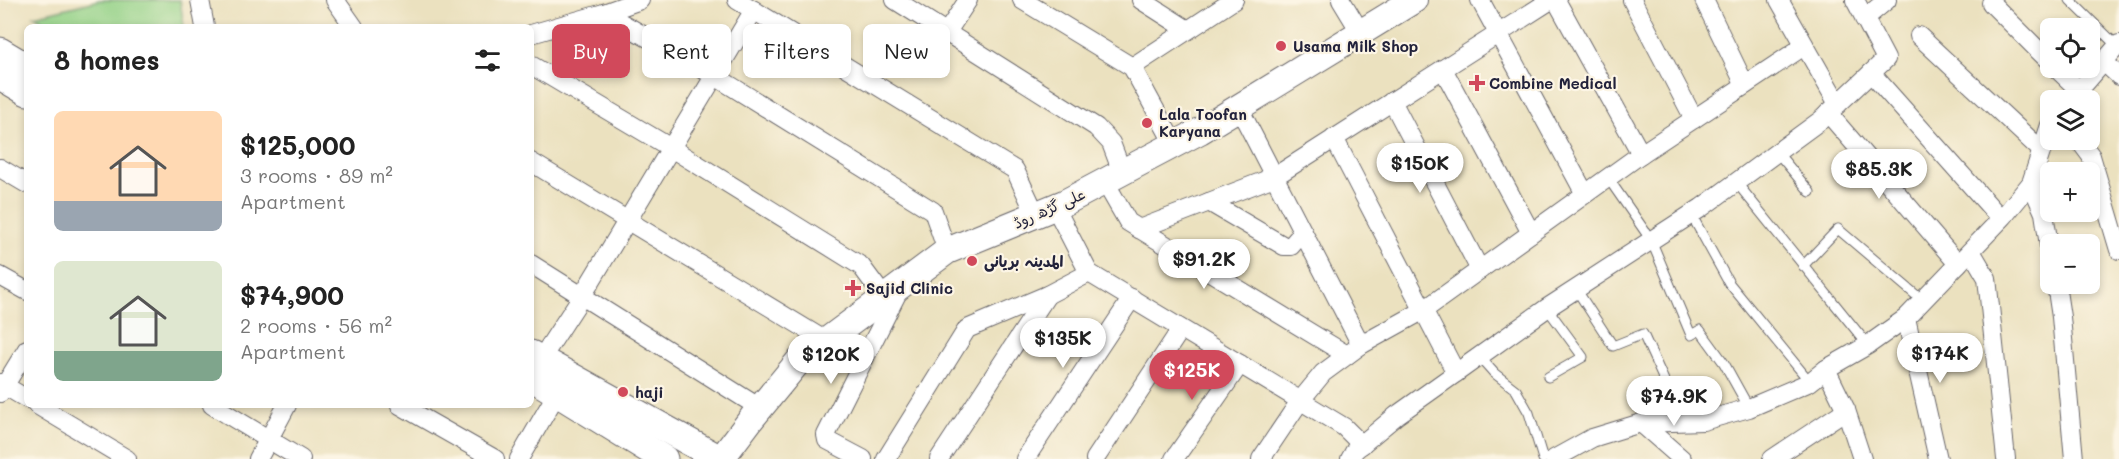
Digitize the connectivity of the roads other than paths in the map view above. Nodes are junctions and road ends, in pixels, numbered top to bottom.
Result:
1 (200, 0) edge
2 (335, 0) edge
3 (640, 0) edge
4 (737, 0) edge
5 (896, 0) edge
6 (968, 0) edge
7 (1022, 0) edge
8 (1141, 0) edge
9 (1234, 0) edge
10 (1341, 0) edge
11 (1414, 0) edge
12 (1480, 0) edge
13 (1551, 0) edge
14 (1556, 0) edge
15 (1632, 0) edge
16 (1704, 0) edge
17 (1779, 0) edge
18 (1855, 0) edge
19 (1887, 0) edge
20 (2070, 0) edge
21 (1991, 3) dead end
22 (754, 10) junction
23 (604, 13) junction
24 (1864, 19) junction
25 (204, 24) edge
26 (352, 24) edge
27 (934, 24) edge
28 (950, 27) edge
29 (1188, 30) junction
30 (534, 33) edge
31 (1361, 33) junction
32 (1500, 33) junction
33 (950, 34) edge
34 (642, 35) edge
35 (1919, 36) dead end
36 (2118, 45) edge
37 (1804, 46) junction
38 (731, 49) edge
39 (0, 51) edge
40 (2040, 52) edge
41 (2104, 62) junction
42 (24, 64) edge
43 (534, 67) edge
44 (1132, 67) junction
45 (1443, 69) junction
46 (1871, 73) junction
47 (0, 76) edge
48 (2119, 76) edge
49 (714, 78) edge
50 (718, 78) edge
51 (1745, 85) junction
52 (24, 90) edge
53 (2078, 90) edge
54 (1392, 101) junction
55 (1239, 108) junction
56 (1833, 108) junction
57 (1694, 119) junction
58 (1334, 138) junction
59 (1174, 144) junction
60 (671, 148) junction
61 (2040, 149) edge
62 (2041, 150) edge
63 (2086, 150) edge
64 (1777, 152) junction
65 (1641, 154) junction
66 (534, 164) edge
67 (0, 168) edge
68 (1114, 177) junction
69 (1274, 177) junction
70 (1608, 178) junction
71 (24, 182) edge
72 (1736, 182) junction
73 (2031, 183) junction
74 (1810, 192) dead end
75 (1585, 194) junction
76 (1209, 202) junction
77 (1046, 211) junction
78 (1691, 214) junction
79 (2001, 219) junction
80 (627, 220) junction
81 (1139, 229) junction
82 (1303, 232) junction
83 (1531, 233) junction
84 (2047, 234) edge
85 (1651, 240) junction
86 (2119, 250) edge
87 (947, 251) junction
88 (1964, 258) junction
89 (534, 266) edge
90 (1803, 266) junction
91 (1480, 270) junction
92 (1089, 273) junction
93 (0, 276) edge
94 (24, 289) edge
95 (1576, 289) junction
96 (892, 291) junction
97 (2058, 294) edge
98 (1047, 295) junction
99 (582, 296) junction
100 (1132, 298) junction
101 (1923, 301) junction
102 (1547, 308) junction
103 (1424, 310) junction
104 (1906, 318) junction
105 (1181, 328) junction
106 (826, 341) junction
107 (1868, 345) junction
108 (1354, 350) junction
109 (24, 354) edge
110 (1479, 356) junction
111 (534, 363) edge
112 (1240, 364) junction
113 (1826, 369) junction
114 (1456, 373) junction
115 (1548, 377) dead end
116 (1810, 382) junction
117 (2, 388) edge
118 (557, 393) junction
119 (24, 398) edge
120 (1300, 400) junction
121 (41, 408) edge
122 (217, 408) edge
123 (285, 408) edge
124 (405, 408) edge
125 (760, 408) junction
126 (1749, 408) junction
127 (1845, 410) junction
128 (1683, 422) junction
129 (1641, 423) junction
130 (268, 440) junction
131 (1359, 453) edge
132 (127, 459) edge
133 (258, 459) edge
134 (301, 459) edge
135 (495, 459) edge
136 (519, 459) edge
137 (664, 459) edge
138 (721, 459) edge
139 (863, 459) edge
140 (886, 459) edge
141 (939, 459) edge
142 (1024, 459) edge
143 (1095, 459) edge
144 (1174, 459) edge
145 (1261, 459) edge
146 (1543, 459) edge
147 (1555, 459) edge
148 (1682, 459) edge
149 (1772, 459) edge
150 (1862, 459) edge
151 (1938, 459) edge
152 (2006, 459) edge
153 (2074, 459) edge

1 - 25 street
2 - 26 street
3 - 23 street
4 - 22 street
5 - 27 street
6 - 28 street
7 - 44 street
8 - 29 street
9 - 29 street
10 - 31 street
11 - 31 main road, علی گڑھ روڈ
12 - 32 street
13 - 32 street
14 - 65 street
15 - 57 street
16 - 51 street
17 - 37 street
18 - 24 street
19 - 24 street
20 - 36 lane
21 - 40 street
22 - 38 street
22 - 77 street
23 - 30 street
23 - 34 street
24 - 46 street
29 - 44 street
31 - 55 main road, علی گڑھ روڈ
32 - 45 street
32 - 75 street
33 - 68 street
35 - 61 street
36 - 41 street
37 - 51 street
37 - 56 street
39 - 42 main road
41 - 48 street
41 - 53 street
43 - 60 street
44 - 59 street
45 - 54 street
45 - 83 street
46 - 56 street
46 - 79 street
47 - 52 main road
49 - 60 street
50 - 87 street
51 - 57 street
54 - 58 street
54 - 91 street
55 - 59 main road, علی گڑھ روڈ
55 - 69 street
56 - 64 street
56 - 88 street
57 - 65 street
58 - 69 street
58 - 103 street
59 - 68 main road, علی گڑھ روڈ
60 - 80 street
60 - 96 street
62 - 73 street
63 - 86 street
64 - 72 street
64 - 74 lane
65 - 70 street
66 - 80 street
67 - 71 street
68 - 77 main road, علی گڑھ روڈ
68 - 81 street
69 - 76 street
69 - 82 street
70 - 75 street
70 - 85 lane
72 - 78 street
72 - 90 lane
73 - 79 street
73 - 84 street
75 - 83 street
76 - 81 street
76 - 82 street
77 - 87 main road, علی گڑھ روڈ
77 - 92 street
78 - 85 street
78 - 116 lane
79 - 88 street
80 - 99 street
80 - 106 street
81 - 108 street
82 - 108 street
83 - 91 street
85 - 95 street
85 - 126 lane
87 - 96 main road, علی گڑھ روڈ
88 - 101 street
88 - 152 street
89 - 99 street
90 - 101 lane
90 - 107 lane
91 - 103 street
92 - 98 street
92 - 100 street
93 - 94 street
95 - 102 street
95 - 128 lane
96 - 106 main road, علی گڑھ روڈ
96 - 139 street
97 - 153 street
98 - 140 street
98 - 141 street
99 - 111 street
99 - 125 street
100 - 105 street
100 - 142 street
101 - 104 street
102 - 110 street
102 - 115 lane
103 - 108 street
103 - 114 street
104 - 107 street
104 - 151 street
105 - 112 street
105 - 143 street
106 - 125 main road, علی گڑھ روڈ
107 - 113 street
108 - 120 street
109 - 117 street
110 - 114 street
110 - 146 lane
111 - 118 main road
111 - 138 main road
112 - 120 street
112 - 144 street
113 - 116 street
113 - 127 street
114 - 131 street
116 - 126 street
117 - 119 street
118 - 136 street
118 - 137 main road
120 - 131 street
120 - 145 street
121 - 132 street
122 - 130 street
123 - 130 street
124 - 135 street
125 - 138 main road, علی گڑھ روڈ
126 - 128 street
127 - 149 street
127 - 150 street
128 - 129 street
129 - 147 street
129 - 148 street
130 - 133 street
130 - 134 street

